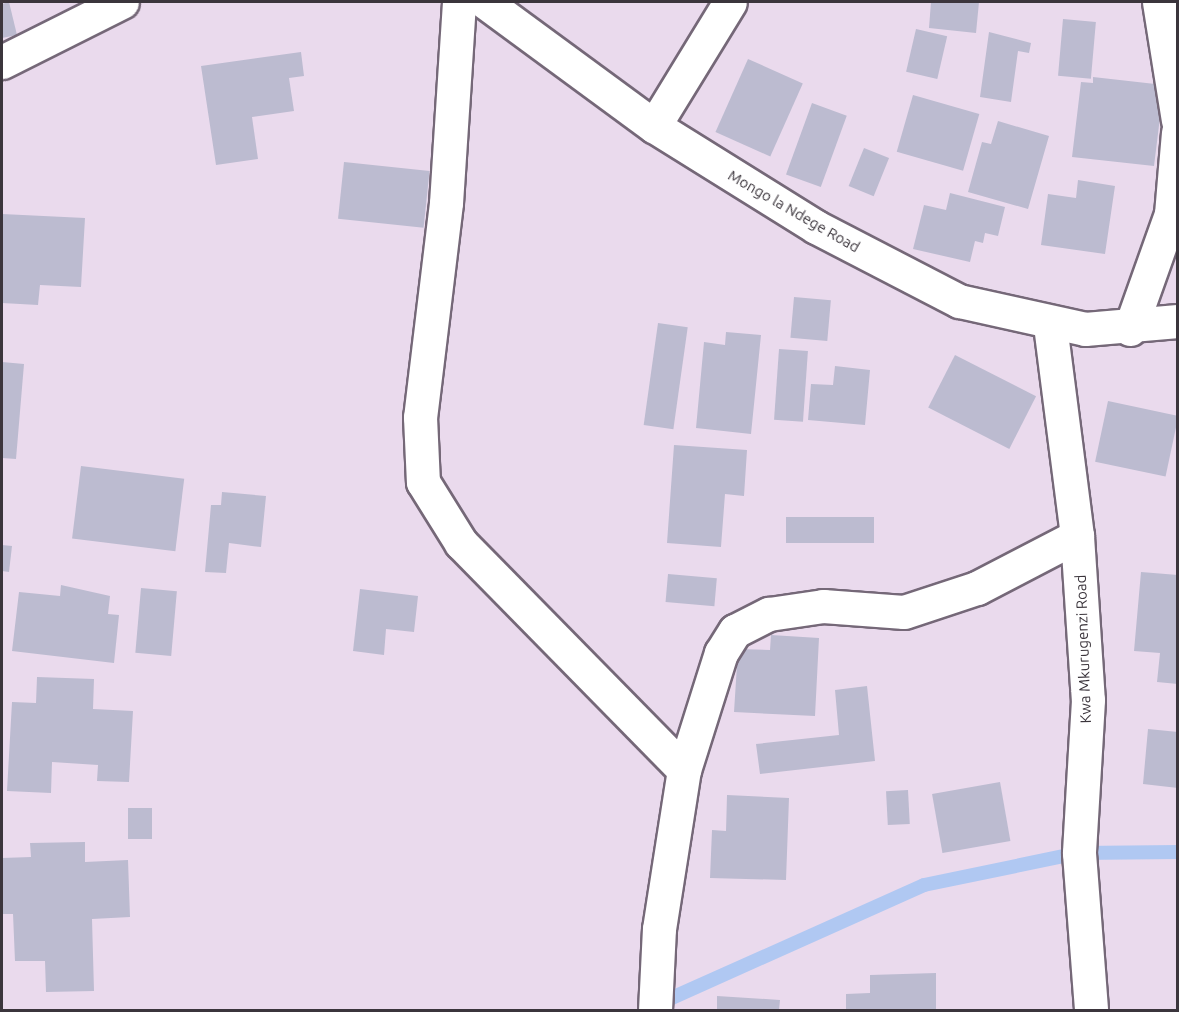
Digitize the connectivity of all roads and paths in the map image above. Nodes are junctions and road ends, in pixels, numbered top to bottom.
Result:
1 (122, 2) edge
2 (459, 2) edge
3 (485, 2) edge
4 (730, 2) edge
5 (1159, 2) edge
6 (2, 62) edge
7 (1178, 120) edge
8 (654, 126) junction
9 (1178, 132) edge
10 (1178, 321) edge
11 (1050, 325) junction
12 (1130, 328) junction
13 (1077, 536) junction
14 (684, 770) junction
15 (655, 1011) edge
16 (1091, 1011) edge

1 - 6 street
2 - 14 street
3 - 8 street, Mongo la Ndege Road
4 - 8 street
5 - 7 street
8 - 11 street, Mongo la Ndege Road
9 - 12 street
10 - 12 street, Mongo la Ndege Road
11 - 12 street, Mongo la Ndege Road
11 - 13 street, Kwa Mkurugenzi Road
13 - 14 street
13 - 16 street, Kwa Mkurugenzi Road
14 - 15 street

